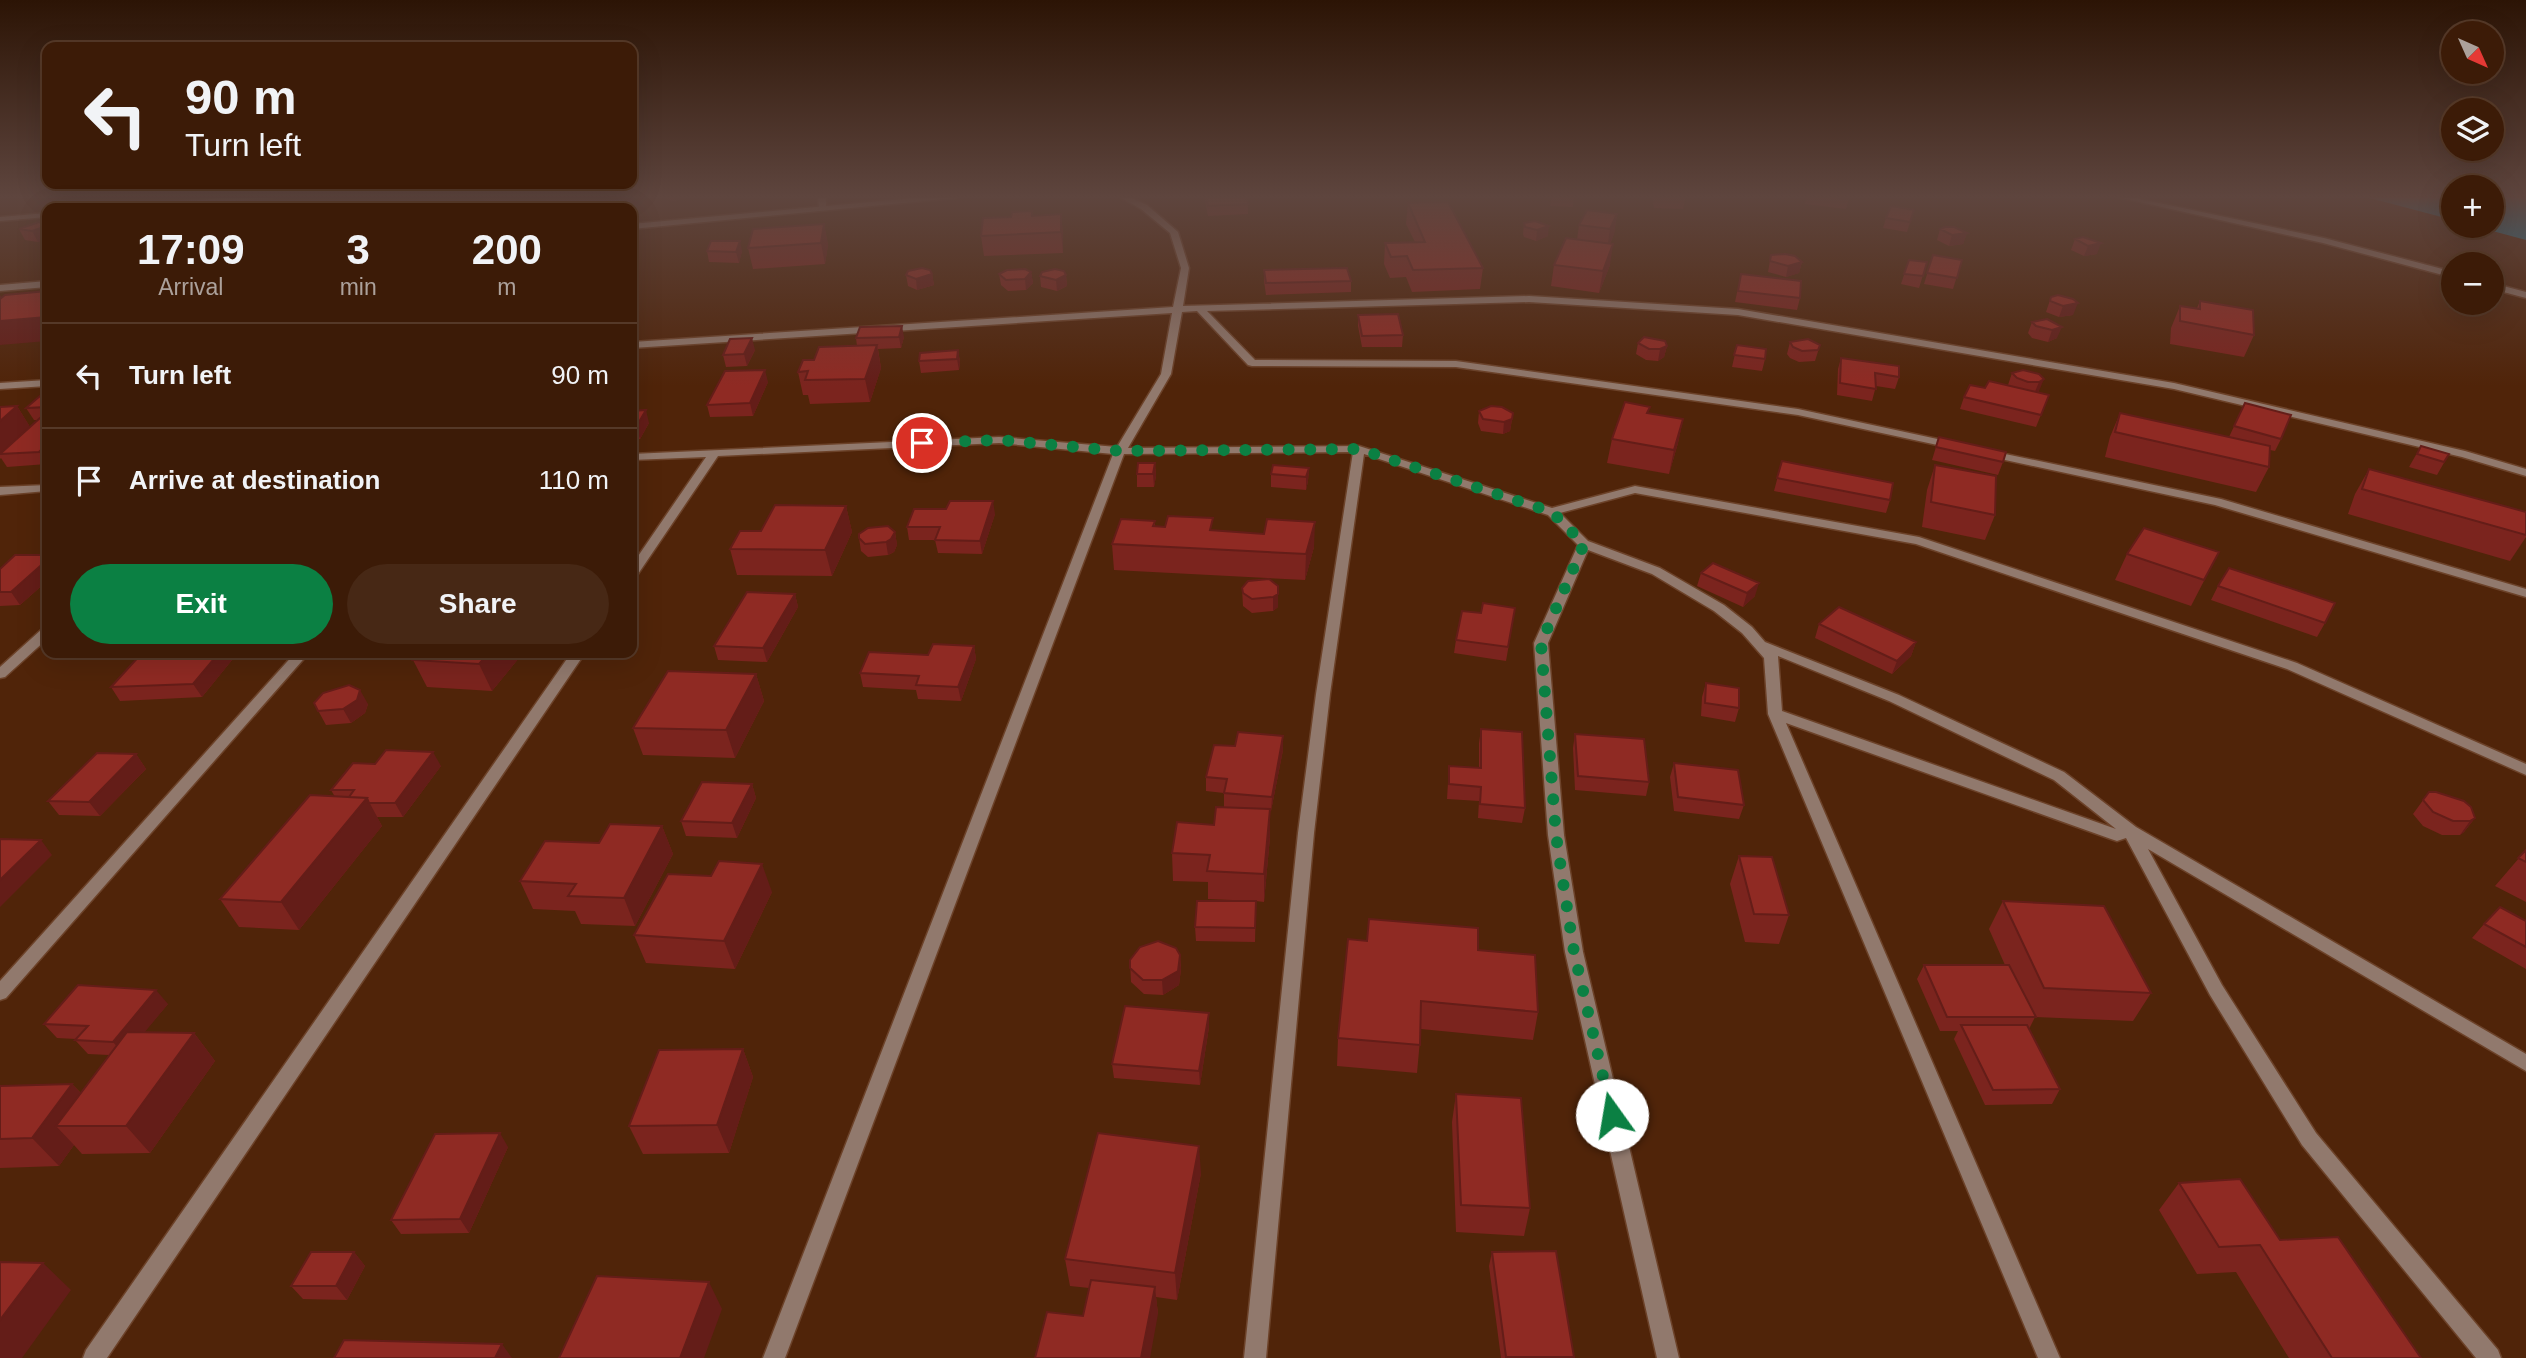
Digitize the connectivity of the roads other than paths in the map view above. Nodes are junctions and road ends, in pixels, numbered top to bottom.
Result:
1 (1182, 259) edge
2 (2394, 259) edge
3 (2441, 272) edge
4 (42, 284) edge
5 (0, 288) edge
6 (2504, 289) edge
7 (2526, 295) edge
8 (1199, 308) junction
9 (1176, 309) junction
10 (637, 345) edge
11 (42, 383) edge
12 (0, 386) edge
13 (1359, 449) junction
14 (1120, 451) junction
15 (715, 452) junction
16 (637, 457) edge
17 (2526, 473) edge
18 (42, 488) edge
19 (0, 491) edge
20 (1552, 512) junction
21 (1584, 544) junction
22 (637, 567) edge
23 (2526, 593) edge
24 (42, 636) edge
25 (1759, 644) junction
26 (298, 658) edge
27 (575, 658) edge
28 (0, 674) edge
29 (1775, 714) junction
30 (2526, 770) edge
31 (2130, 831) junction
32 (0, 993) edge
33 (2526, 1063) edge
34 (94, 1358) edge
35 (774, 1358) edge
36 (1255, 1358) edge
37 (1668, 1358) edge
38 (2049, 1358) edge
39 (2490, 1358) edge

1 - 9 street
2 - 3 street
4 - 5 street
6 - 7 street
8 - 9 street
8 - 17 street
8 - 23 street
9 - 10 street
9 - 14 street
11 - 12 street
13 - 14 street
13 - 20 street
13 - 36 street
14 - 15 street
14 - 35 street
15 - 16 street
15 - 22 street
18 - 19 street
20 - 21 street
20 - 30 street
21 - 25 street
21 - 37 street
24 - 28 street
25 - 29 street
25 - 31 street
26 - 32 street
27 - 34 street
29 - 31 street
29 - 38 street
31 - 33 street
31 - 39 street

